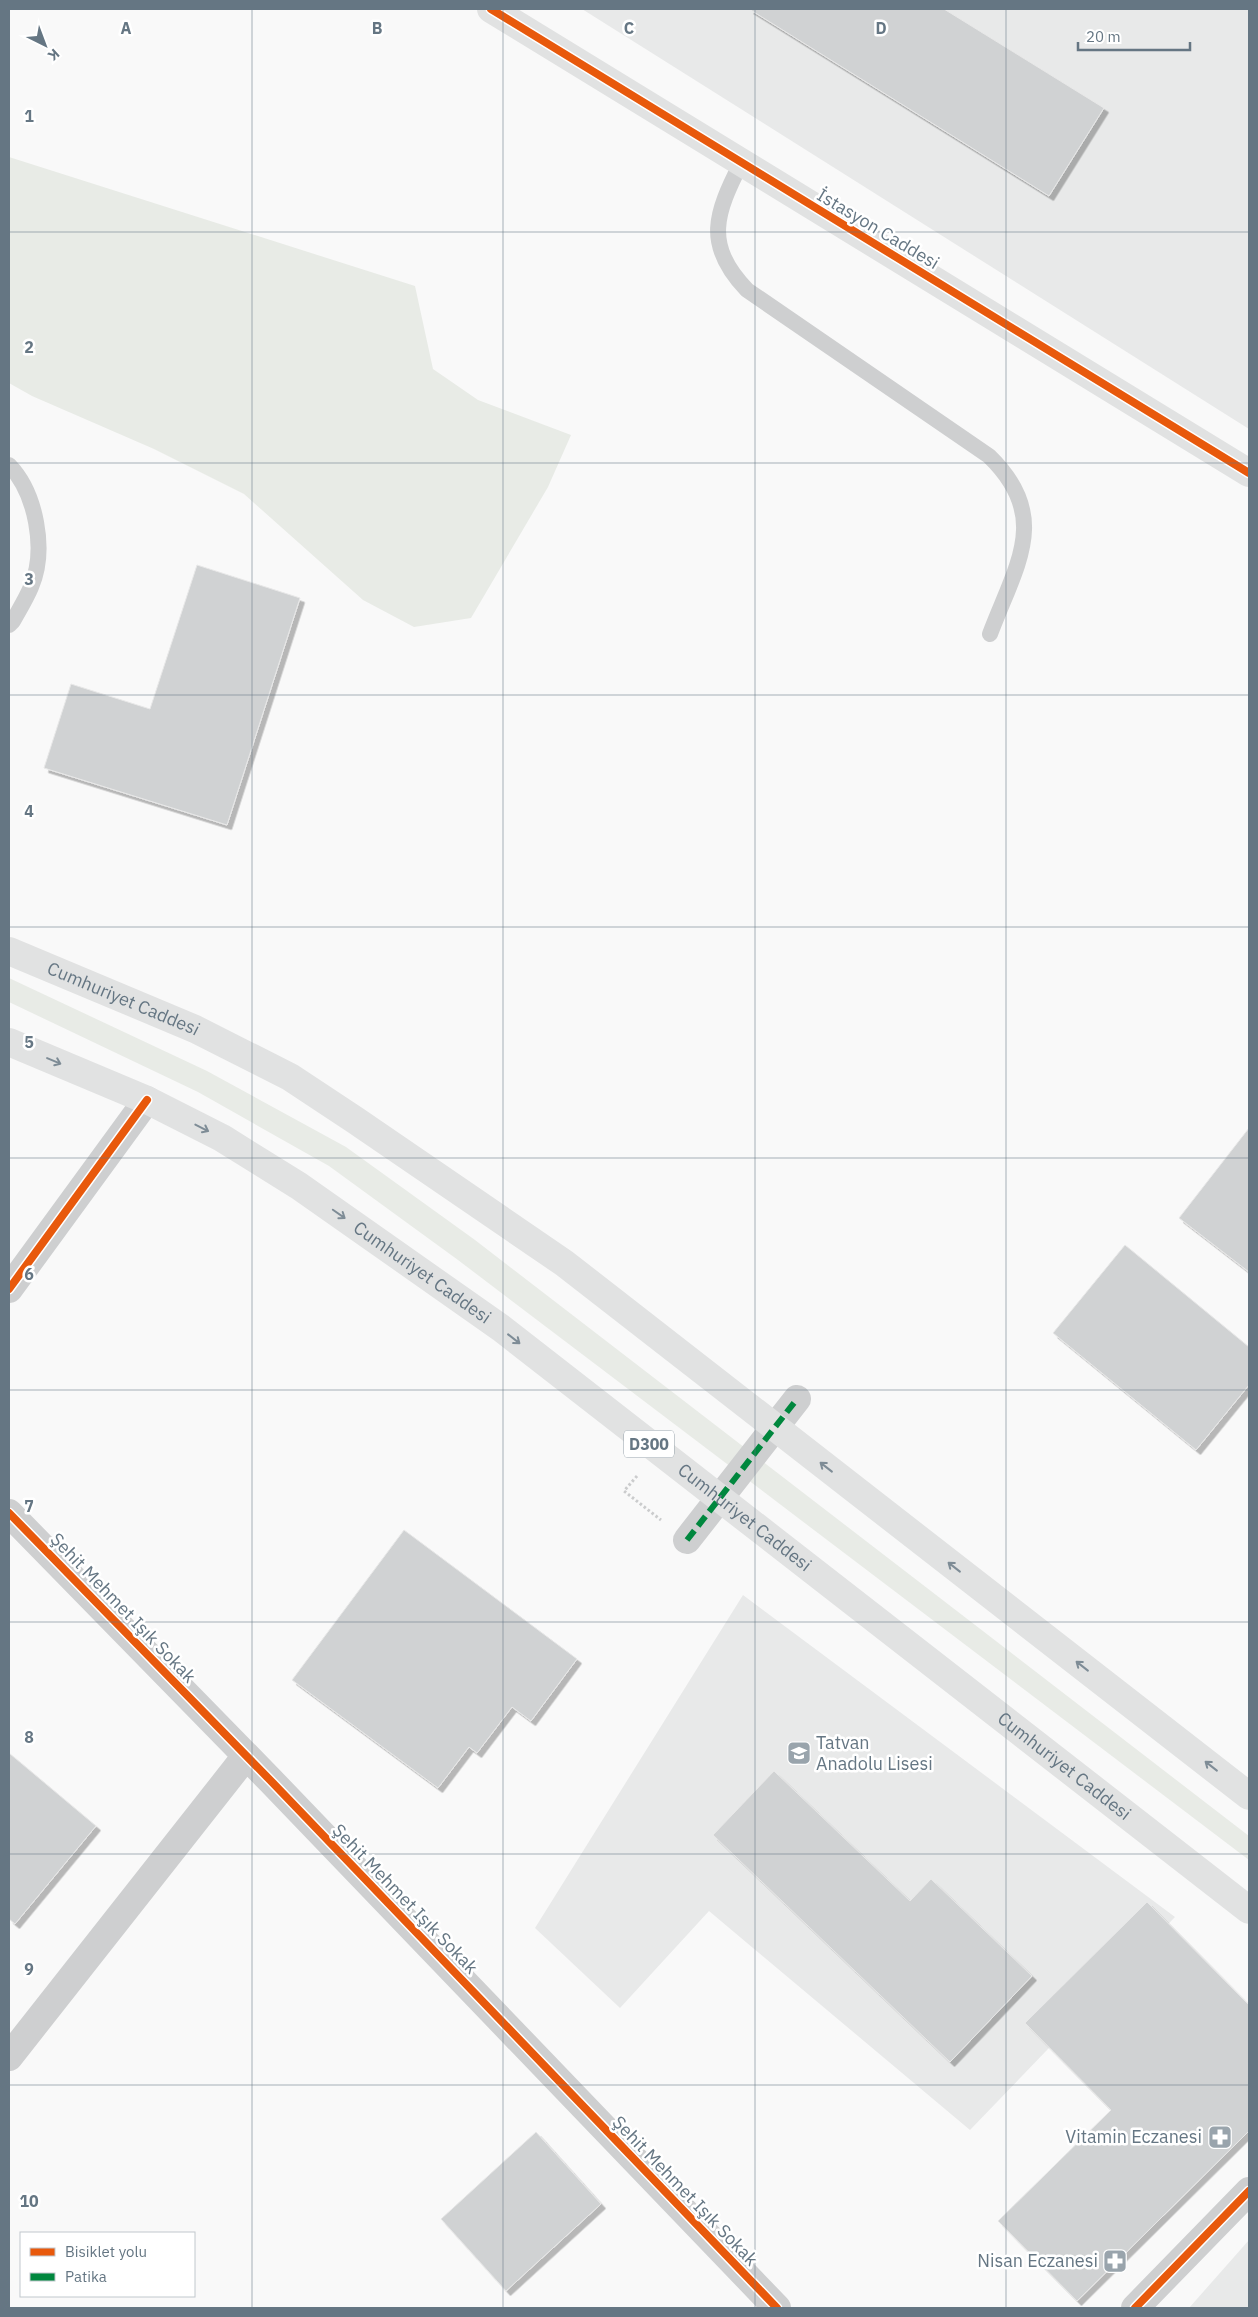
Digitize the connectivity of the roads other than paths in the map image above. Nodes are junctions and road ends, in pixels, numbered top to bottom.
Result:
1 (491, 9) edge
2 (742, 163) junction
3 (9, 465) edge
4 (1249, 473) edge
5 (9, 625) edge
6 (990, 634) dead end
7 (9, 951) edge
8 (9, 1042) edge
9 (147, 1100) junction
10 (9, 1289) edge
11 (797, 1399) dead end
12 (9, 1513) edge
13 (687, 1540) road end
14 (246, 1756) junction
15 (1249, 1796) edge
16 (1249, 1910) edge
17 (9, 2058) edge
18 (1249, 2191) edge
19 (777, 2308) edge
20 (1134, 2308) edge

1 - 2 main road, İstasyon Caddesi
2 - 4 main road, İstasyon Caddesi
2 - 6 lane
3 - 5 lane
15 -> 7 main road, Cumhuriyet Caddesi
8 -> 9 main road, Cumhuriyet Caddesi / D300
9 - 10 street
9 -> 16 main road, Cumhuriyet Caddesi / D300
11 - 13 street
12 - 14 street, Şehit Mehmet Işık Sokak
14 - 17 street
14 - 19 street, Şehit Mehmet Işık Sokak
18 - 20 street

